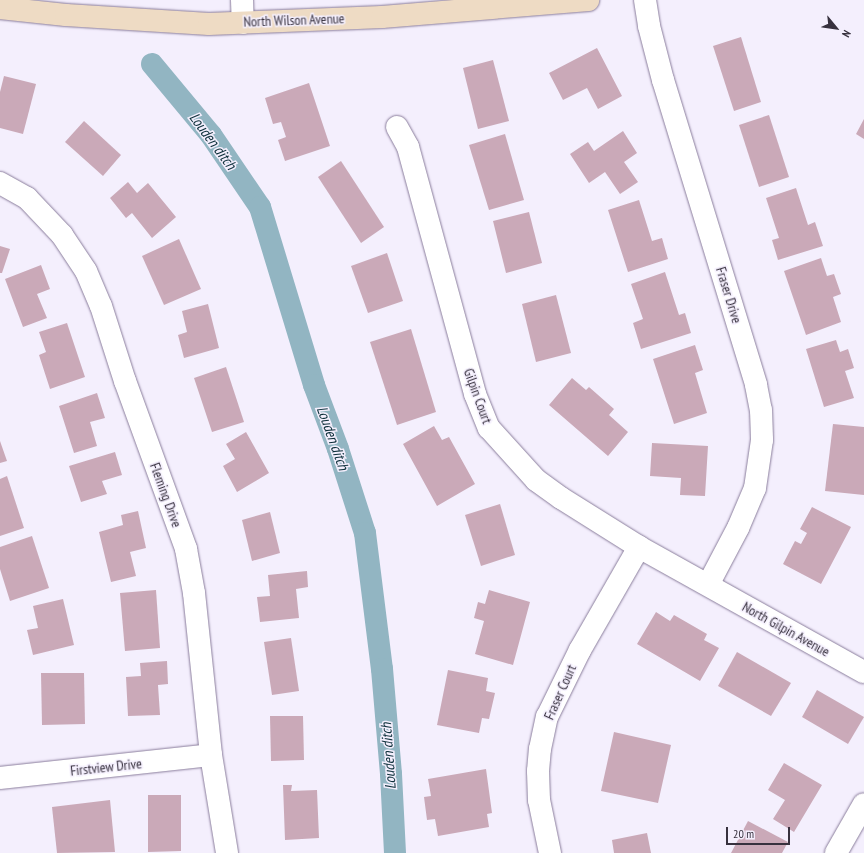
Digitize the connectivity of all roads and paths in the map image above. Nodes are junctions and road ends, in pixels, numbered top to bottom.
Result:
1 (242, 0) edge
2 (588, 0) edge
3 (645, 0) edge
4 (0, 8) edge
5 (243, 22) junction
6 (397, 127) dead end
7 (0, 183) edge
8 (639, 547) junction
9 (708, 585) junction
10 (864, 672) edge
11 (212, 755) junction
12 (0, 778) edge
13 (864, 804) edge
14 (227, 853) edge
15 (550, 853) edge
16 (836, 853) edge

1 - 5 street
2 - 5 main road, North Wilson Avenue
3 - 9 street, Fraser Drive
4 - 5 main road, North Wilson Avenue
6 - 8 street, Gilpin Court
7 - 11 street, Fleming Drive
8 - 9 street, Gilpin Court
8 - 15 street, Fraser Court
9 - 10 street, North Gilpin Avenue
11 - 12 street, Firstview Drive
11 - 14 street, Fleming Drive
13 - 16 street

